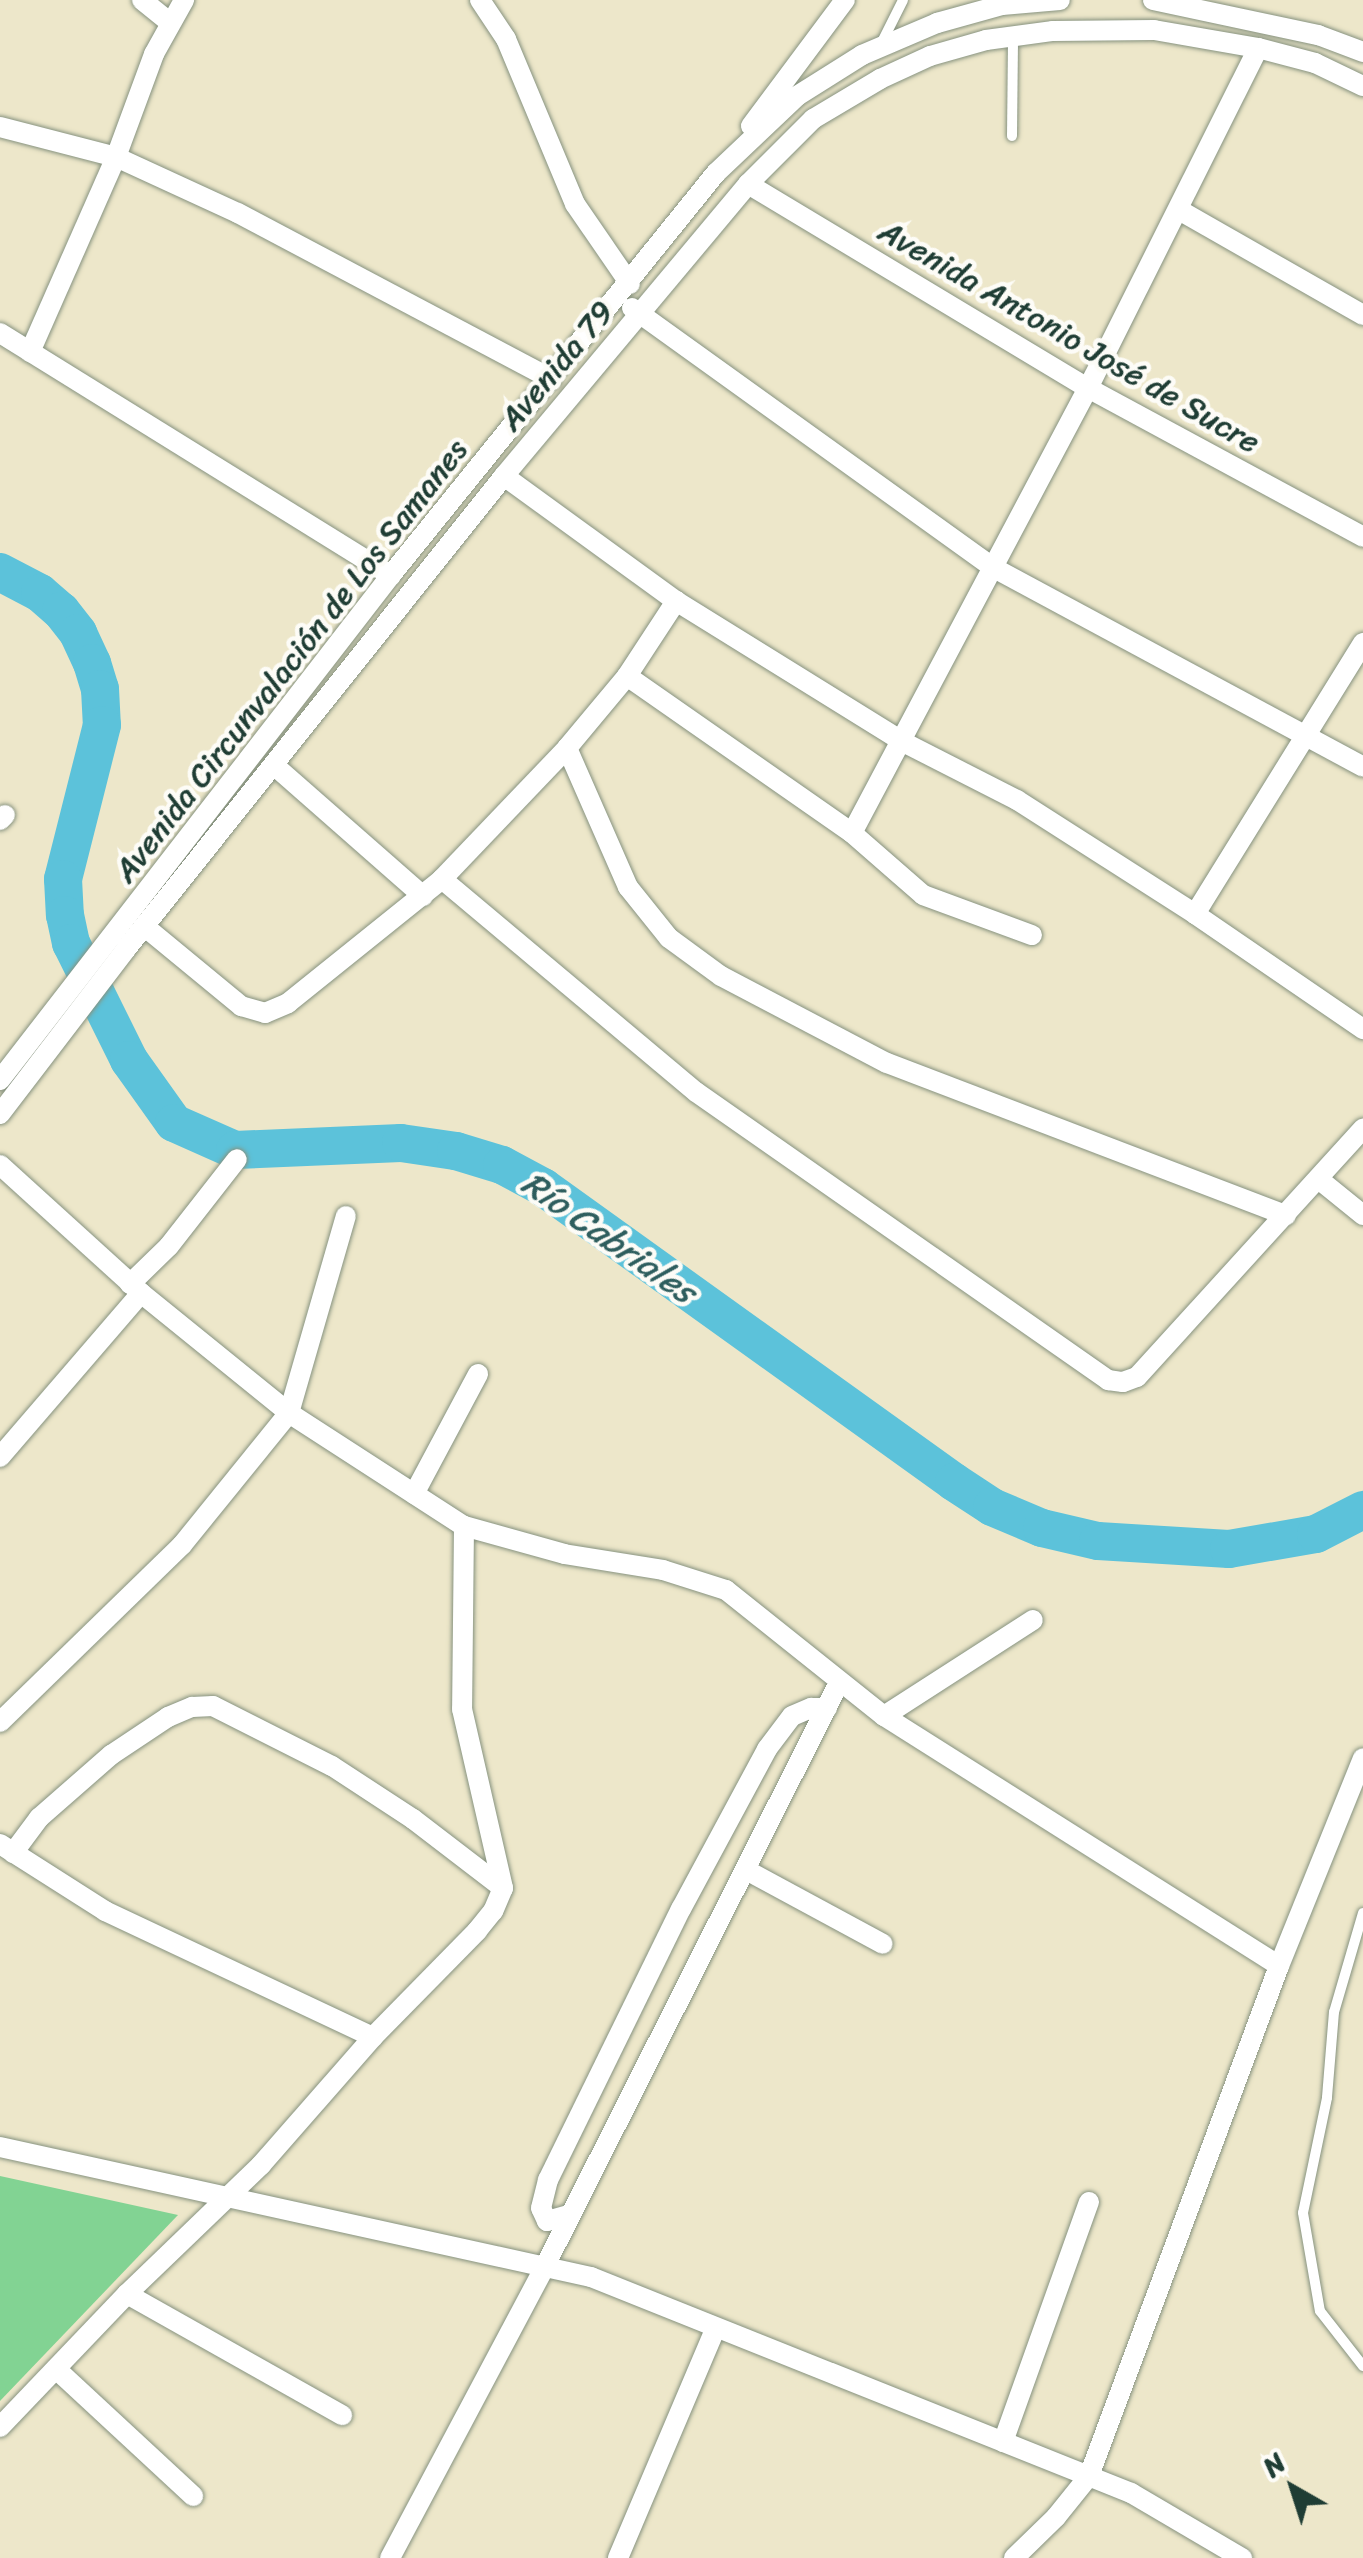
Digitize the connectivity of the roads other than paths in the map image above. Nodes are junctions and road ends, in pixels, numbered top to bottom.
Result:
1 (142, 0) edge
2 (184, 0) edge
3 (480, 0) edge
4 (845, 0) edge
5 (902, 0) edge
6 (1060, 0) edge
7 (1153, 0) edge
8 (999, 3) edge
9 (168, 22) junction
10 (1013, 36) junction
11 (880, 47) junction
12 (1258, 48) junction
13 (1363, 52) edge
14 (1363, 86) edge
15 (0, 127) edge
16 (1012, 136) dead end
17 (116, 157) junction
18 (716, 173) junction
19 (748, 184) junction
20 (1179, 210) junction
21 (624, 291) junction
22 (640, 314) junction
23 (1363, 314) edge
24 (0, 333) edge
25 (30, 352) junction
26 (552, 379) junction
27 (1088, 388) junction
28 (504, 476) junction
29 (1363, 537) edge
30 (994, 568) junction
31 (391, 576) junction
32 (676, 601) junction
33 (1363, 643) edge
34 (627, 676) junction
35 (1303, 735) junction
36 (903, 742) junction
37 (567, 748) junction
38 (275, 766) junction
39 (1363, 767) edge
40 (852, 833) junction
41 (442, 879) junction
42 (423, 896) junction
43 (1195, 914) junction
44 (144, 926) junction
45 (1032, 935) dead end
46 (121, 941) junction
47 (1363, 1029) edge
48 (44, 1039) junction
49 (21, 1055) junction
50 (0, 1062) edge
51 (0, 1080) edge
52 (0, 1114) edge
53 (1363, 1129) edge
54 (238, 1159) dead end
55 (0, 1165) edge
56 (1321, 1181) junction
57 (1286, 1215) junction
58 (1363, 1215) edge
59 (346, 1216) dead end
60 (136, 1288) junction
61 (478, 1374) dead end
62 (289, 1413) junction
63 (0, 1457) edge
64 (414, 1494) junction
65 (464, 1526) junction
66 (1032, 1620) dead end
67 (839, 1684) junction
68 (827, 1708) junction
69 (884, 1716) junction
70 (0, 1722) edge
71 (1363, 1758) edge
72 (1357, 1792) edge
73 (6, 1849) edge
74 (748, 1870) junction
75 (503, 1888) junction
76 (1363, 1913) edge
77 (883, 1944) dead end
78 (1279, 1966) junction
79 (373, 2037) junction
80 (0, 2147) edge
81 (229, 2197) junction
82 (1088, 2202) dead end
83 (568, 2215) junction
84 (546, 2264) junction
85 (127, 2294) junction
86 (715, 2329) junction
87 (1363, 2366) edge
88 (56, 2370) junction
89 (342, 2415) dead end
90 (0, 2427) edge
91 (1002, 2442) junction
92 (1088, 2476) junction
93 (193, 2496) dead end
94 (1210, 2550) edge
95 (390, 2558) edge
96 (618, 2558) edge
97 (1014, 2558) edge
98 (1242, 2558) edge

1 - 9 street
2 - 9 street
3 - 21 street
4 - 18 street
5 - 11 lane
6 - 8 street, Avenida Circunvalación de Los Samanes
7 - 13 street
8 - 11 street, Avenida Circunvalación de Los Samanes
9 - 17 street
10 - 12 street, Avenida 79
10 - 16 lane
10 - 19 street, Avenida 79
11 - 18 street, Avenida Circunvalación de Los Samanes
12 - 14 street, Avenida 79
12 - 20 street
15 - 17 street
17 - 25 street
17 - 26 street
18 - 21 street, Avenida Circunvalación de Los Samanes
19 - 22 street, Avenida 79
19 - 27 street, Avenida Antonio José de Sucre
20 - 23 street
20 - 27 street
21 - 22 street
21 - 26 street, Avenida Circunvalación de Los Samanes
22 - 28 street, Avenida 79
22 - 30 street
24 - 25 street
25 - 31 street
26 - 31 street, Avenida Circunvalación de Los Samanes
27 - 29 street, Avenida Antonio José de Sucre
27 - 30 street
28 - 32 street
28 - 38 street, Avenida 79
30 - 35 street
30 - 36 street
31 - 46 street, Avenida Circunvalación de Los Samanes
32 - 34 street
32 - 36 street
33 - 35 street
34 - 37 street
34 - 40 street
35 - 39 street
35 - 43 street
36 - 40 street
36 - 43 street
37 - 41 street
37 - 57 street
38 - 42 street
38 - 44 street, Avenida 79
40 - 45 street
41 - 42 street
41 - 57 street
42 - 44 street
43 - 47 street
44 - 46 street, Avenida 79
46 - 48 street, Avenida 79
48 - 49 street, Avenida 79
48 - 52 street, Avenida 79
49 - 50 street
49 - 51 street, Avenida 79
53 - 56 street
54 - 60 street
55 - 60 street
56 - 57 street
56 - 58 street
59 - 62 street
60 - 62 street
60 - 63 street
61 - 64 street
62 - 64 street
62 - 70 street
64 - 65 street
65 - 67 street
65 - 75 street
66 - 69 street
67 - 68 street
67 - 69 street
68 - 74 street
68 - 83 street
69 - 78 street
71 - 72 street
72 - 78 street
73 - 75 street
73 - 79 street
74 - 77 street
74 - 83 street
75 - 79 street
76 - 87 lane
78 - 92 street
79 - 81 street
80 - 81 street
81 - 84 street
81 - 85 street
82 - 91 street
83 - 84 street
84 - 86 street
84 - 95 street
85 - 88 street
85 - 89 street
86 - 91 street
86 - 96 street
88 - 90 street
88 - 93 street
91 - 92 street
92 - 94 street
92 - 97 street
94 - 98 street

